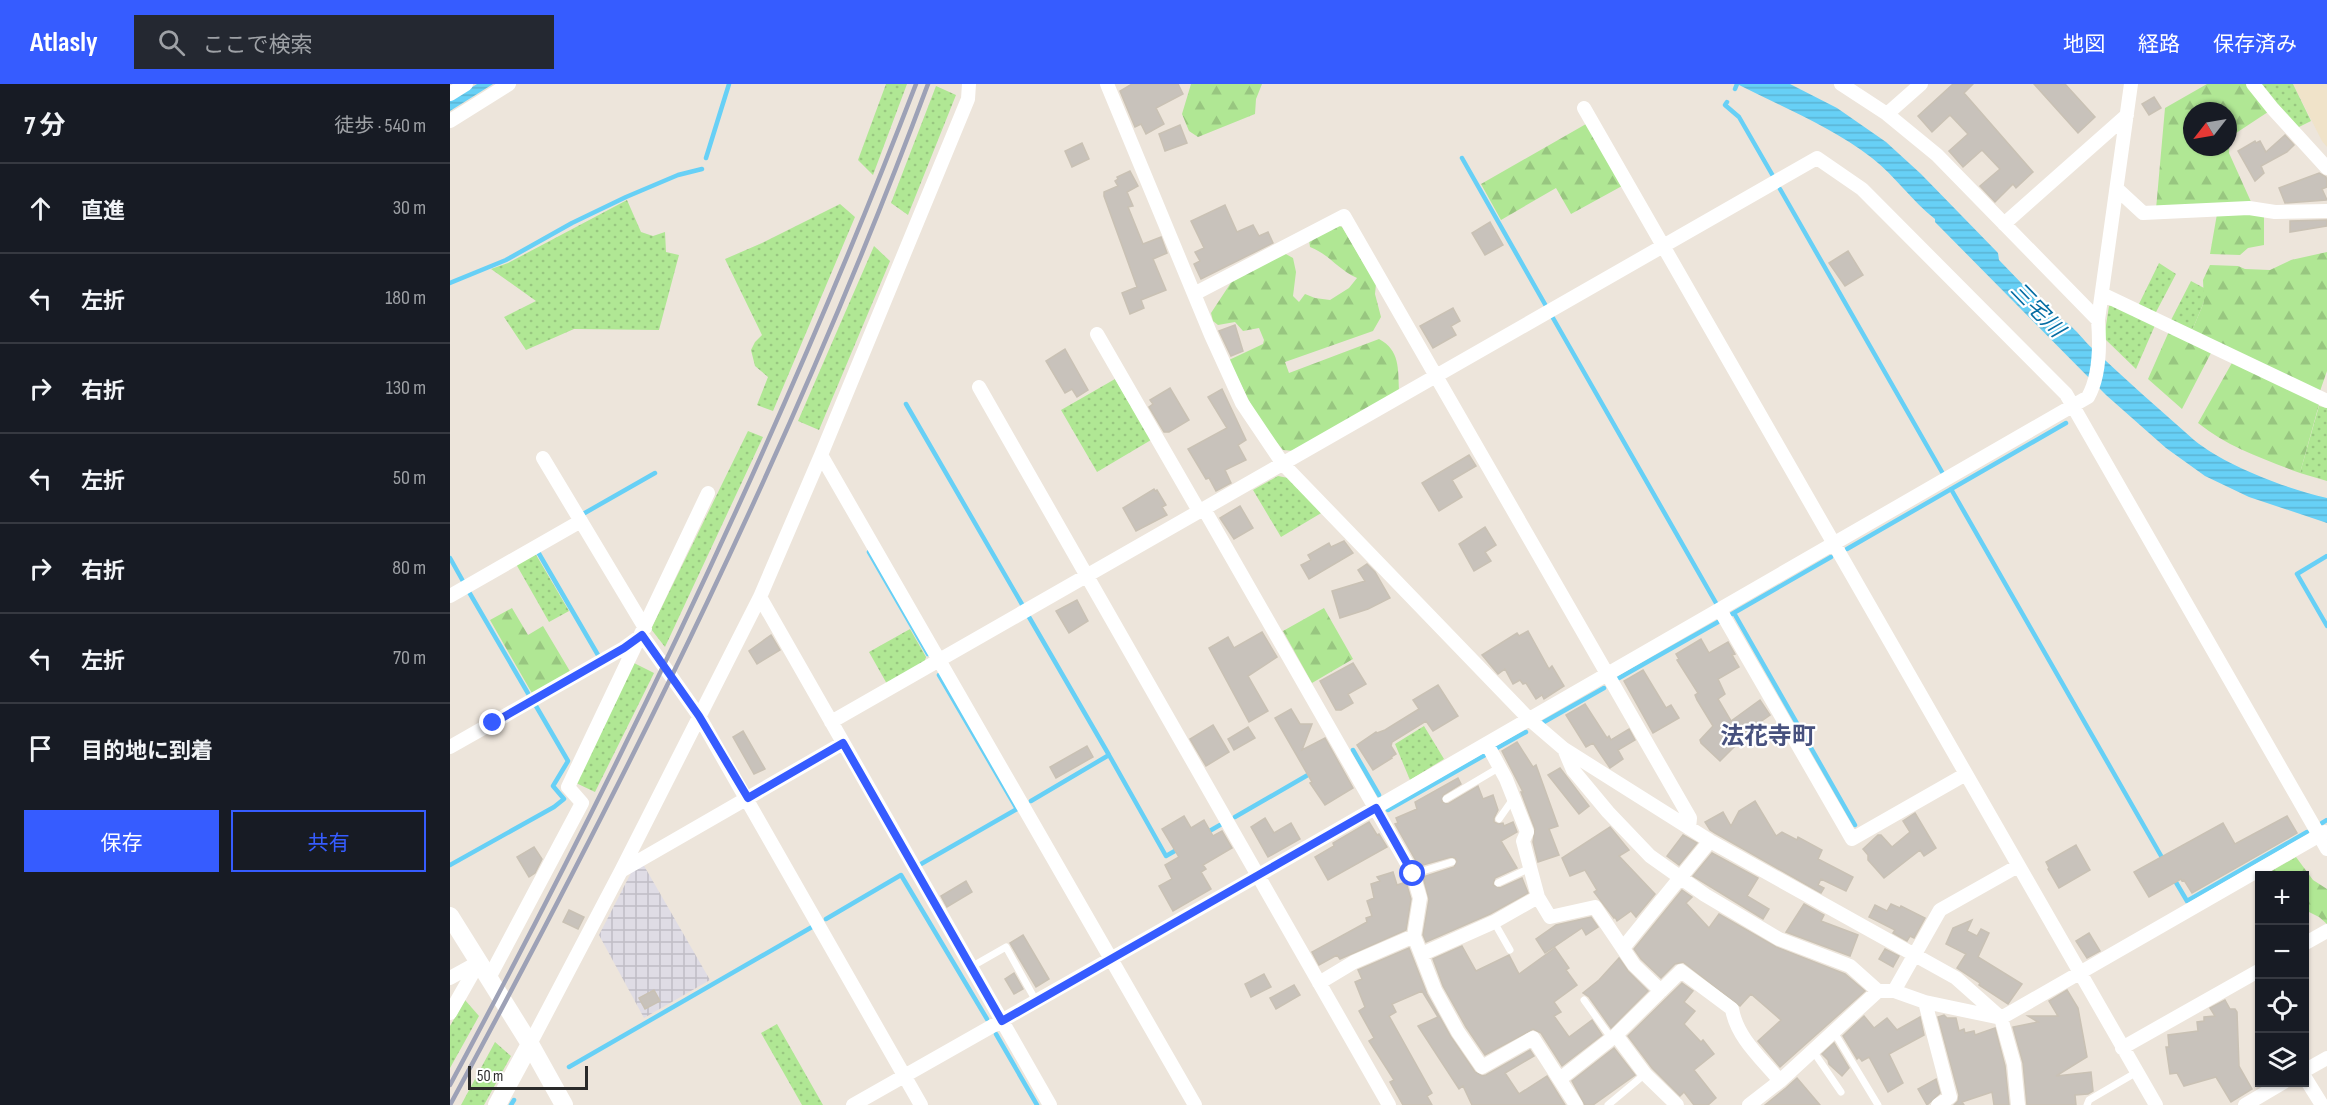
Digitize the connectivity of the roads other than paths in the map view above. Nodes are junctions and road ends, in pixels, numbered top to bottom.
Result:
1 (466, 84) edge
2 (509, 84) edge
3 (969, 84) edge
4 (1107, 84) edge
5 (1841, 84) edge
6 (1921, 84) edge
7 (2131, 84) edge
8 (2253, 84) edge
9 (450, 94) edge
10 (1584, 108) dead end
11 (1887, 114) junction
12 (2127, 115) junction
13 (450, 121) edge
14 (2327, 168) edge
15 (2116, 189) junction
16 (2327, 211) edge
17 (2004, 224) junction
18 (1663, 246) junction
19 (1194, 294) junction
20 (2102, 294) junction
21 (2098, 320) junction
22 (1097, 334) dead end
23 (1435, 376) junction
24 (979, 387) dead end
25 (2327, 401) edge
26 (2073, 407) junction
27 (821, 455) junction
28 (543, 458) dead end
29 (1283, 464) junction
30 (708, 493) dead end
31 (1202, 510) junction
32 (581, 521) junction
33 (1834, 544) junction
34 (1087, 576) junction
35 (450, 596) edge
36 (760, 597) junction
37 (1719, 610) junction
38 (644, 632) junction
39 (939, 660) junction
40 (1607, 674) junction
41 (699, 716) junction
42 (1529, 720) junction
43 (831, 722) junction
44 (843, 743) junction
45 (1486, 744) junction
46 (450, 747) edge
47 (1564, 749) junction
48 (1500, 767) junction
49 (1966, 774) junction
50 (1514, 797) junction
51 (748, 798) junction
52 (1446, 799) dead end
53 (1376, 808) junction
54 (1499, 819) dead end
55 (1689, 828) junction
56 (2323, 833) edge
57 (1710, 840) junction
58 (2327, 849) edge
59 (1452, 862) dead end
60 (2018, 866) junction
61 (1530, 868) junction
62 (621, 871) junction
63 (1413, 874) junction
64 (1257, 876) junction
65 (1681, 879) junction
66 (1497, 883) dead end
67 (1538, 897) junction
68 (450, 916) edge
69 (1494, 922) junction
70 (2327, 931) edge
71 (1414, 936) junction
72 (2309, 941) edge
73 (1623, 948) junction
74 (1510, 950) dead end
75 (1422, 954) junction
76 (1915, 955) junction
77 (1111, 959) junction
78 (479, 962) junction
79 (971, 967) junction
80 (2255, 972) edge
81 (2079, 973) junction
82 (450, 978) edge
83 (489, 978) junction
84 (1319, 983) junction
85 (1661, 991) junction
86 (1878, 991) junction
87 (1894, 991) junction
88 (1584, 1000) dead end
89 (1036, 1001) junction
90 (1924, 1002) junction
91 (450, 1013) edge
92 (2001, 1018) junction
93 (1002, 1021) junction
94 (1834, 1032) junction
95 (1614, 1037) junction
96 (530, 1044) junction
97 (2122, 1048) junction
98 (1813, 1051) junction
99 (2327, 1058) edge
100 (2309, 1068) edge
101 (2137, 1072) junction
102 (1645, 1074) junction
103 (904, 1076) junction
104 (1560, 1079) junction
105 (1780, 1081) junction
106 (2309, 1084) edge
107 (2277, 1087) edge
108 (1841, 1092) dead end
109 (497, 1105) edge
110 (564, 1105) edge
111 (853, 1105) edge
112 (921, 1105) edge
113 (1050, 1105) edge
114 (1195, 1105) edge
115 (1389, 1105) edge
116 (1576, 1105) edge
117 (1608, 1105) edge
118 (1677, 1105) edge
119 (1749, 1105) edge
120 (1878, 1105) edge
121 (1938, 1105) edge
122 (2018, 1105) edge
123 (2087, 1105) edge
124 (2156, 1105) edge
125 (2245, 1105) edge
126 (2322, 1105) edge

1 - 9 street
2 - 13 street
3 - 27 street
4 - 19 street
5 - 11 street
6 - 11 street
7 - 12 street
8 - 14 street
10 - 18 street
11 - 17 street
12 - 15 street
12 - 17 street
15 - 16 street
15 - 20 street
17 - 21 street
18 - 23 street
18 - 26 street
18 - 33 street
19 - 23 street
19 - 29 street
20 - 21 street
20 - 25 street
21 - 26 street
22 - 31 street
23 - 29 street
23 - 40 street
24 - 34 street
26 - 33 street
26 - 56 street
27 - 36 street
27 - 39 street
28 - 32 street
29 - 31 street
29 - 42 street
30 - 38 street
31 - 34 street
31 - 53 street
32 - 35 street
32 - 38 street
33 - 37 street
33 - 49 street
34 - 39 street
34 - 64 street
36 - 41 street
36 - 43 street
37 - 40 street
37 - 49 street
38 - 41 street
38 - 46 street
38 - 83 street
39 - 43 street
39 - 77 street
40 - 42 street
40 - 55 street
41 - 51 street
41 - 62 street
42 - 45 street
42 - 47 street
43 - 44 street
44 - 51 street
44 - 79 street
45 - 48 street
45 - 53 street
47 - 55 street
47 - 65 street
48 - 50 street
48 - 52 lane
49 - 60 street
50 - 54 lane
50 - 61 street
51 - 62 street
51 - 103 street
53 - 63 street
53 - 64 street
55 - 57 street
56 - 58 street
56 - 81 street
57 - 65 street
57 - 76 street
59 - 63 lane
60 - 76 street
60 - 81 street
61 - 66 lane
61 - 67 street
62 - 96 street
63 - 71 street
64 - 77 street
64 - 84 street
65 - 73 street
65 - 86 street
67 - 69 street
67 - 73 street
68 - 78 main road
69 - 74 lane
69 - 75 street
70 - 72 street
71 - 75 street
71 - 84 street
73 - 85 street
75 - 104 street
76 - 87 street
76 - 92 street
77 - 89 street
77 - 114 street
78 - 82 street
78 - 83 main road
78 - 91 street
79 - 89 lane
79 - 93 street
80 - 97 street
81 - 92 street
81 - 97 street
83 - 96 main road
84 - 115 street
85 - 95 street
85 - 105 street
86 - 87 street
86 - 94 street
87 - 90 street
88 - 95 lane
89 - 93 street
90 - 92 street
90 - 121 street
92 - 122 street
93 - 103 street
93 - 113 street
94 - 98 street
94 - 120 lane
95 - 102 street
95 - 104 street
96 - 109 main road
96 - 110 main road
97 - 101 street
98 - 105 street
98 - 108 lane
99 - 100 street
101 - 123 lane
101 - 124 street
102 - 117 lane
102 - 118 street
103 - 111 street
103 - 112 street
104 - 116 street
105 - 119 street
106 - 126 street
107 - 125 street

